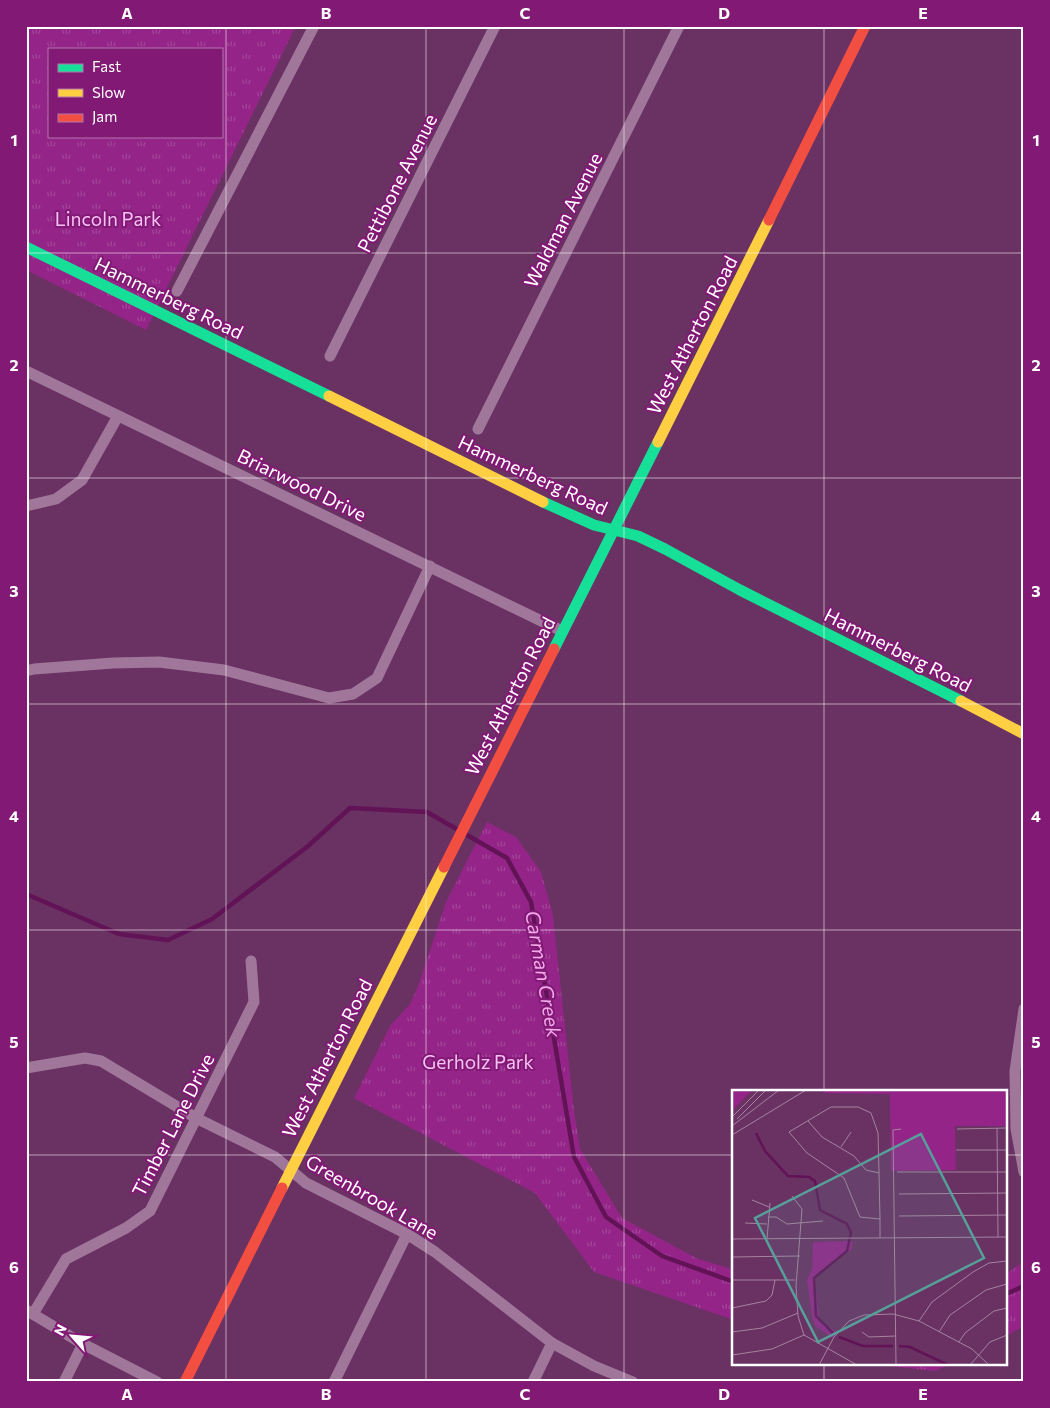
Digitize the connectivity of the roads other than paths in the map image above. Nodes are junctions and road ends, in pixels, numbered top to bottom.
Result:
1 (314, 26) edge
2 (495, 26) edge
3 (679, 26) edge
4 (865, 26) edge
5 (26, 247) edge
6 (177, 291) dead end
7 (330, 356) dead end
8 (26, 371) edge
9 (118, 416) junction
10 (478, 429) dead end
11 (26, 506) edge
12 (614, 530) junction
13 (430, 566) junction
14 (562, 631) junction
15 (26, 671) edge
16 (1024, 734) edge
17 (252, 961) dead end
18 (1024, 1009) edge
19 (26, 1068) edge
20 (196, 1118) junction
21 (290, 1170) junction
22 (1024, 1172) edge
23 (407, 1234) junction
24 (30, 1312) edge
25 (552, 1343) junction
26 (83, 1344) junction
27 (64, 1382) edge
28 (157, 1382) edge
29 (185, 1382) edge
30 (334, 1382) edge
31 (533, 1382) edge
32 (633, 1382) edge

1 - 6 street
2 - 7 street, Pettibone Avenue
3 - 10 street, Waldman Avenue
4 - 12 street, West Atherton Road
5 - 12 street, Hammerberg Road
8 - 9 street, Briarwood Drive
9 - 11 street
9 - 13 street, Briarwood Drive
12 - 14 street, West Atherton Road
12 - 16 street, Hammerberg Road
13 - 14 street, Briarwood Drive
13 - 15 street
14 - 21 street, West Atherton Road
17 - 20 street, Timber Lane Drive
18 - 22 street
19 - 20 street, Greenbrook Lane
20 - 21 street, Greenbrook Lane
20 - 24 street, Timber Lane Drive
21 - 23 street, Greenbrook Lane
21 - 29 street, West Atherton Road
23 - 25 street, Greenbrook Lane
23 - 30 street
24 - 26 street
25 - 31 street
25 - 32 street, Greenbrook Lane
26 - 27 street
26 - 28 street

